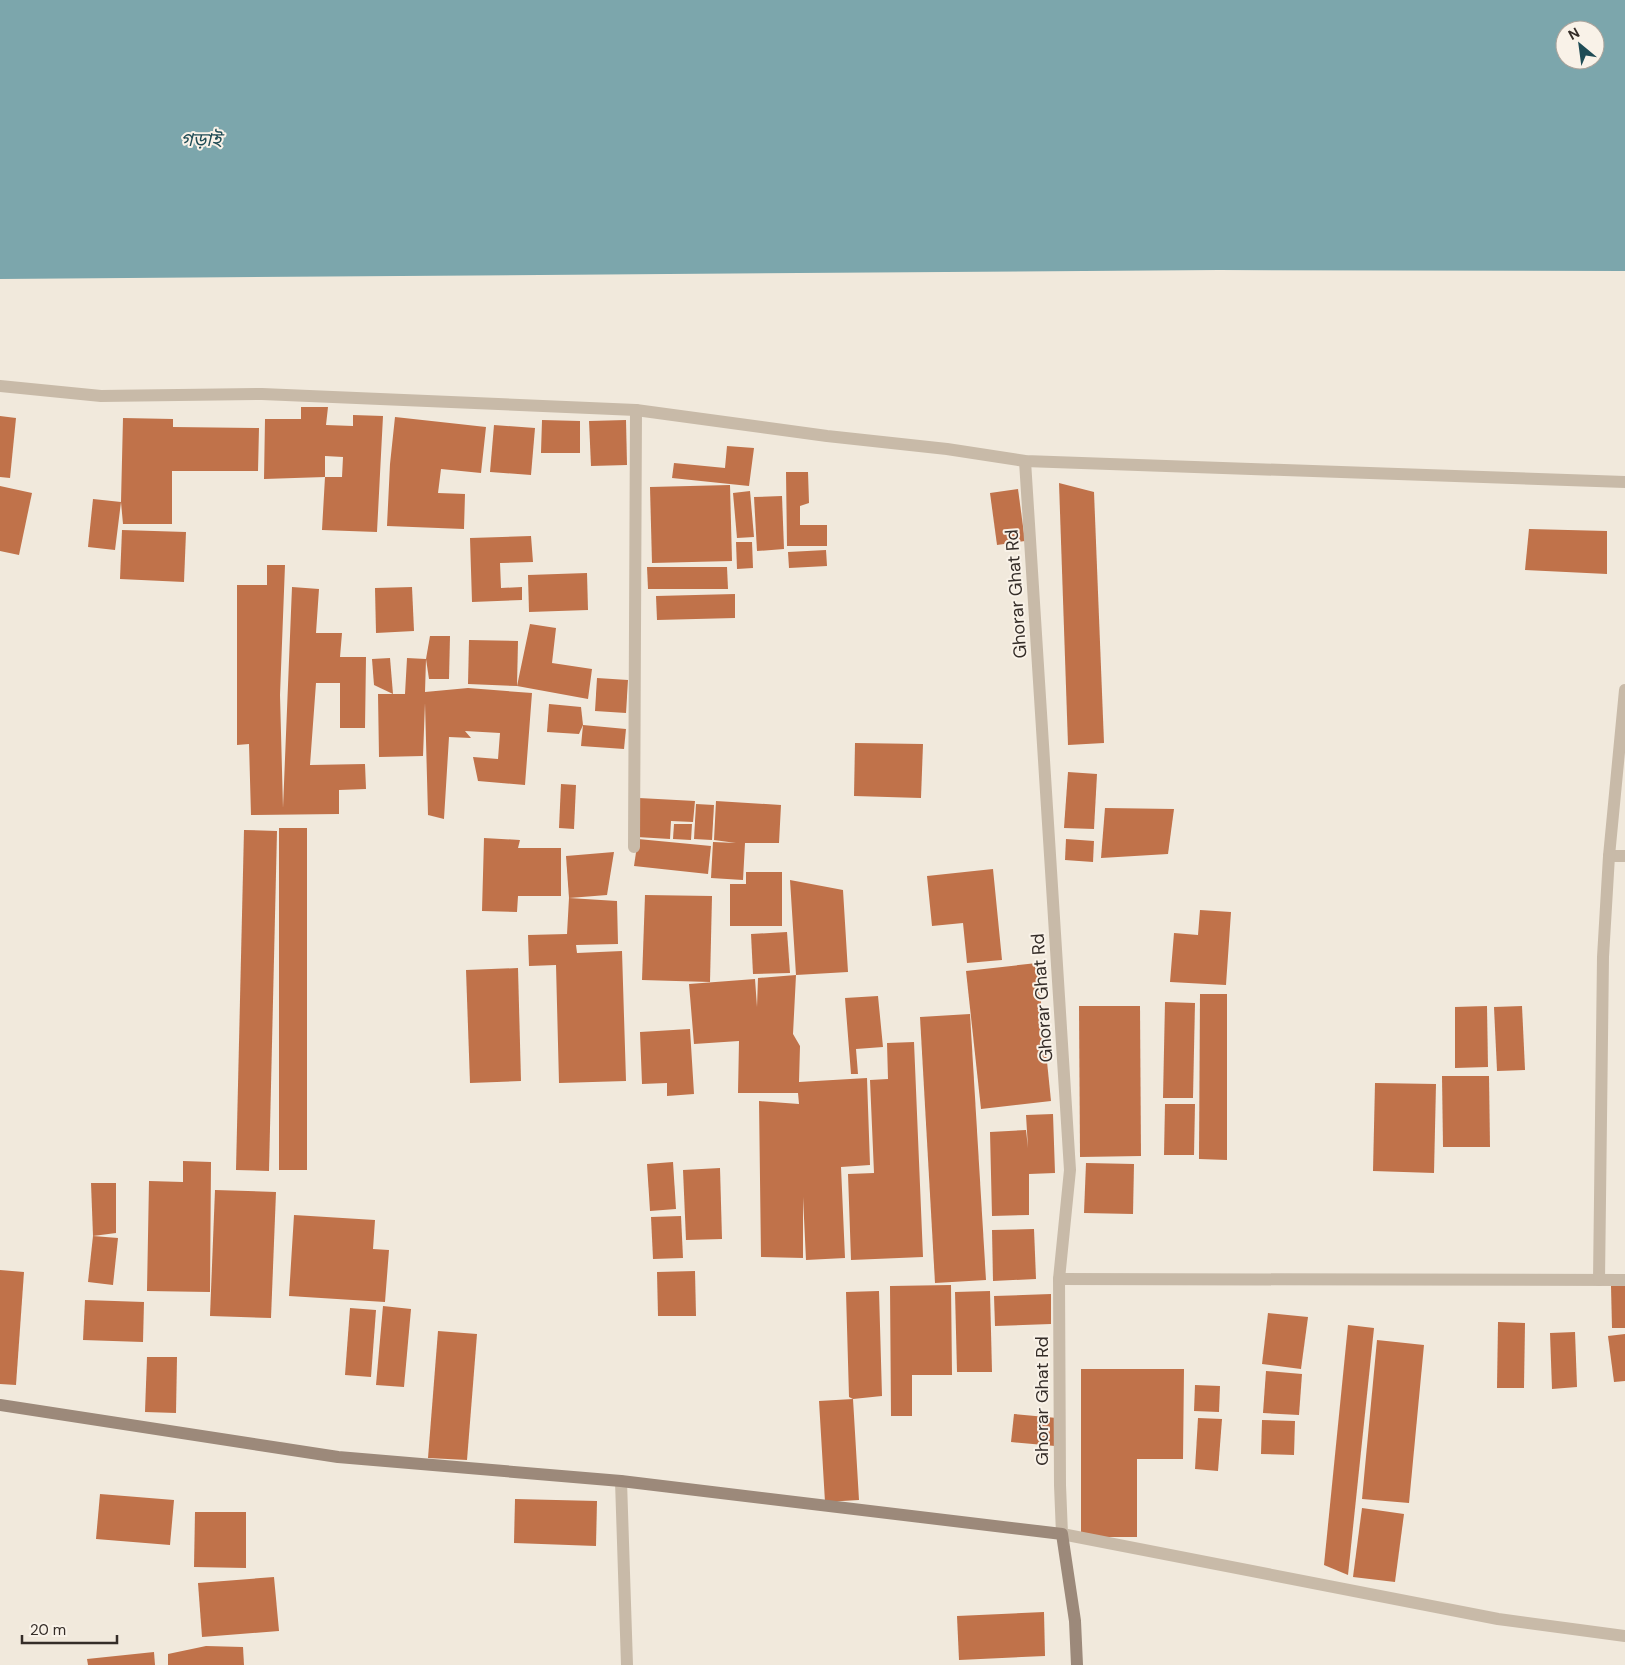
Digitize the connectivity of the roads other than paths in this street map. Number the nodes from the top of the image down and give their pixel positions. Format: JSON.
{"nodes":[{"id":1,"x":0,"y":386,"type":"edge"},
{"id":2,"x":636,"y":410,"type":"junction"},
{"id":3,"x":1025,"y":461,"type":"junction"},
{"id":4,"x":1625,"y":482,"type":"edge"},
{"id":5,"x":1625,"y":690,"type":"edge"},
{"id":6,"x":634,"y":848,"type":"dead end"},
{"id":7,"x":1609,"y":856,"type":"junction"},
{"id":8,"x":1625,"y":856,"type":"edge"},
{"id":9,"x":1059,"y":1279,"type":"junction"},
{"id":10,"x":1599,"y":1280,"type":"junction"},
{"id":11,"x":1625,"y":1280,"type":"edge"},
{"id":12,"x":0,"y":1405,"type":"edge"},
{"id":13,"x":622,"y":1481,"type":"junction"},
{"id":14,"x":1062,"y":1534,"type":"junction"},
{"id":15,"x":1625,"y":1636,"type":"edge"},
{"id":16,"x":627,"y":1665,"type":"edge"},
{"id":17,"x":1077,"y":1665,"type":"edge"}],
"edges":[{"from":1,"to":2,"type":"street"},
{"from":2,"to":3,"type":"street"},
{"from":2,"to":6,"type":"street"},
{"from":3,"to":4,"type":"street"},
{"from":3,"to":9,"type":"street","name":"Ghorar Ghat Rd"},
{"from":5,"to":7,"type":"street"},
{"from":7,"to":8,"type":"street"},
{"from":7,"to":10,"type":"street"},
{"from":9,"to":10,"type":"street"},
{"from":9,"to":14,"type":"street","name":"Ghorar Ghat Rd"},
{"from":10,"to":11,"type":"street"},
{"from":12,"to":13,"type":"street"},
{"from":13,"to":14,"type":"street"},
{"from":13,"to":16,"type":"street"},
{"from":14,"to":15,"type":"street"},
{"from":14,"to":17,"type":"street"}]}
